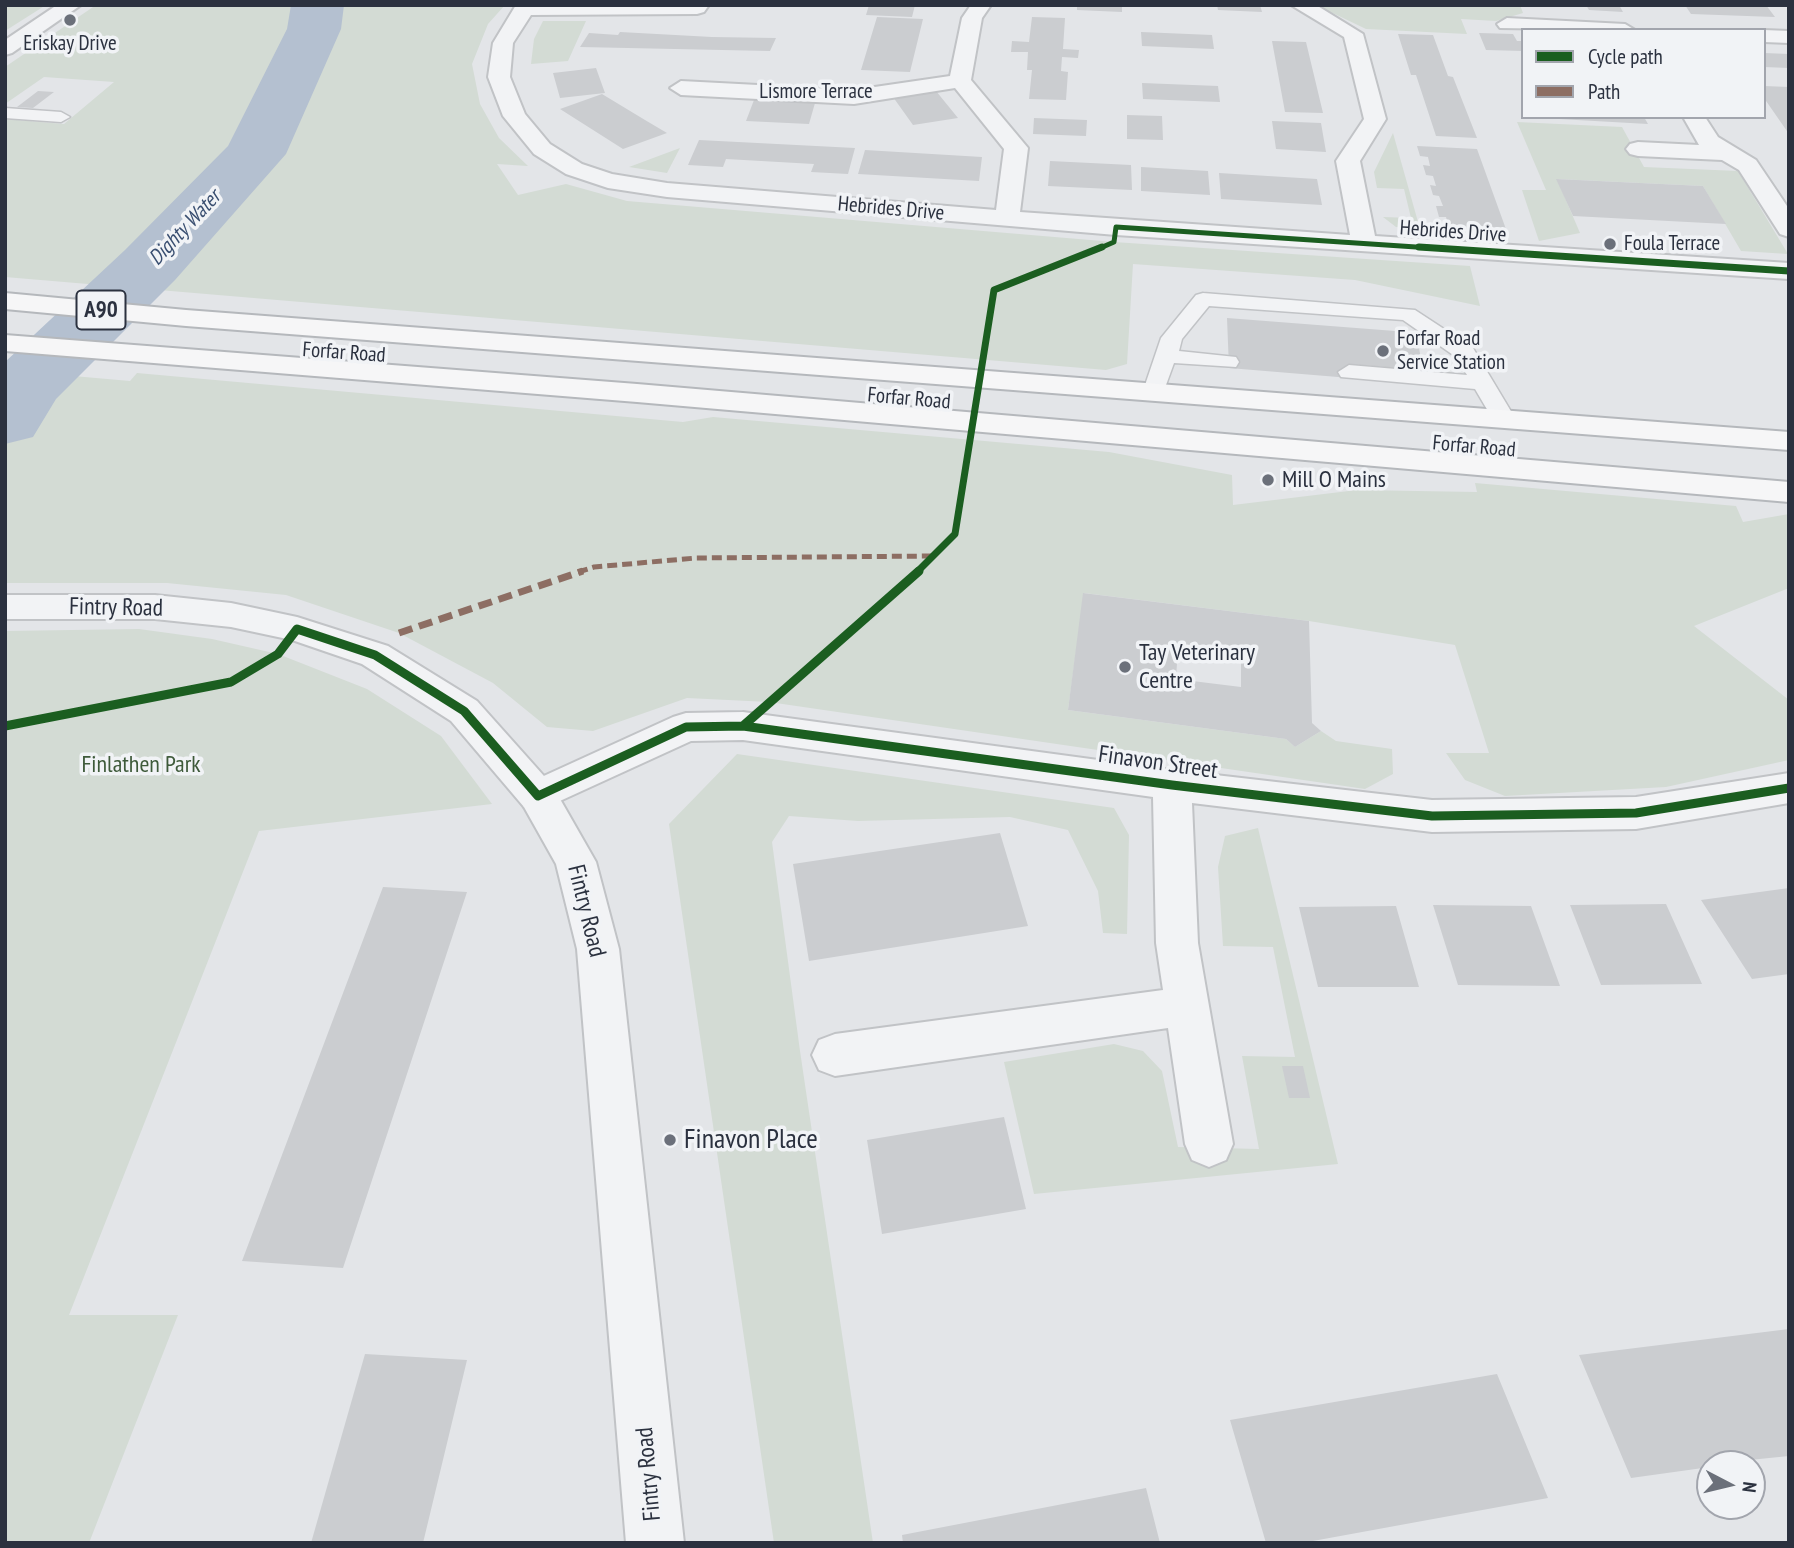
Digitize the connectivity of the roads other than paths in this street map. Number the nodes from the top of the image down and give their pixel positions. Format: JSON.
{"nodes":[{"id":1,"x":71,"y":5,"type":"edge"},
{"id":2,"x":699,"y":5,"type":"edge"},
{"id":3,"x":981,"y":5,"type":"edge"},
{"id":4,"x":1301,"y":5,"type":"edge"},
{"id":5,"x":1540,"y":5,"type":"edge"},
{"id":6,"x":525,"y":7,"type":"edge"},
{"id":7,"x":1507,"y":24,"type":"dead end"},
{"id":8,"x":1549,"y":26,"type":"junction"},
{"id":9,"x":1587,"y":28,"type":"edge"},
{"id":10,"x":1766,"y":36,"type":"edge"},
{"id":11,"x":1789,"y":37,"type":"edge"},
{"id":12,"x":5,"y":49,"type":"edge"},
{"id":13,"x":960,"y":81,"type":"junction"},
{"id":14,"x":681,"y":88,"type":"dead end"},
{"id":15,"x":5,"y":113,"type":"edge"},
{"id":16,"x":61,"y":117,"type":"dead end"},
{"id":17,"x":1695,"y":119,"type":"edge"},
{"id":18,"x":1639,"y":149,"type":"dead end"},
{"id":19,"x":1729,"y":153,"type":"junction"},
{"id":20,"x":1007,"y":218,"type":"junction"},
{"id":21,"x":1789,"y":229,"type":"edge"},
{"id":22,"x":1364,"y":243,"type":"junction"},
{"id":23,"x":1789,"y":271,"type":"edge"},
{"id":24,"x":11,"y":301,"type":"edge"},
{"id":25,"x":5,"y":343,"type":"edge"},
{"id":26,"x":1169,"y":347,"type":"junction"},
{"id":27,"x":1228,"y":352,"type":"dead end"},
{"id":28,"x":1349,"y":372,"type":"dead end"},
{"id":29,"x":1482,"y":383,"type":"junction"},
{"id":30,"x":1154,"y":391,"type":"junction"},
{"id":31,"x":1503,"y":418,"type":"junction"},
{"id":32,"x":1789,"y":441,"type":"edge"},
{"id":33,"x":1789,"y":492,"type":"edge"},
{"id":34,"x":15,"y":607,"type":"edge"},
{"id":35,"x":1172,"y":785,"type":"junction"},
{"id":36,"x":1789,"y":788,"type":"edge"},
{"id":37,"x":538,"y":796,"type":"junction"},
{"id":38,"x":1187,"y":1006,"type":"junction"},
{"id":39,"x":835,"y":1055,"type":"dead end"},
{"id":40,"x":1209,"y":1144,"type":"dead end"},
{"id":41,"x":655,"y":1543,"type":"edge"}],
"edges":[{"from":1,"to":12,"type":"street"},
{"from":2,"to":6,"type":"street"},
{"from":3,"to":13,"type":"street"},
{"from":4,"to":22,"type":"street"},
{"from":5,"to":8,"type":"street"},
{"from":6,"to":20,"type":"street","name":"Hebrides Drive"},
{"from":7,"to":8,"type":"street"},
{"from":8,"to":9,"type":"street"},
{"from":10,"to":11,"type":"street"},
{"from":13,"to":14,"type":"street","name":"Lismore Terrace"},
{"from":13,"to":20,"type":"street"},
{"from":15,"to":16,"type":"lane"},
{"from":17,"to":19,"type":"street"},
{"from":18,"to":19,"type":"street"},
{"from":19,"to":21,"type":"street"},
{"from":20,"to":22,"type":"street","name":"Hebrides Drive"},
{"from":22,"to":23,"type":"street","name":"Hebrides Drive"},
{"from":24,"to":30,"type":"highway","name":"Forfar Road","number":"A90"},
{"from":25,"to":33,"type":"highway","name":"Forfar Road","number":"A90"},
{"from":26,"to":27,"type":"lane"},
{"from":26,"to":29,"type":"lane"},
{"from":26,"to":30,"type":"lane"},
{"from":28,"to":29,"type":"lane"},
{"from":29,"to":31,"type":"lane"},
{"from":30,"to":31,"type":"highway","name":"Forfar Road","number":"A90"},
{"from":31,"to":32,"type":"highway","name":"Forfar Road","number":"A90"},
{"from":34,"to":37,"type":"street","name":"Fintry Road"},
{"from":35,"to":36,"type":"street","name":"Finavon Street"},
{"from":35,"to":37,"type":"street","name":"Finavon Street"},
{"from":35,"to":38,"type":"street","name":"Finavon Street"},
{"from":37,"to":41,"type":"street","name":"Fintry Road"},
{"from":38,"to":39,"type":"street"},
{"from":38,"to":40,"type":"street","name":"Finavon Street"}]}
